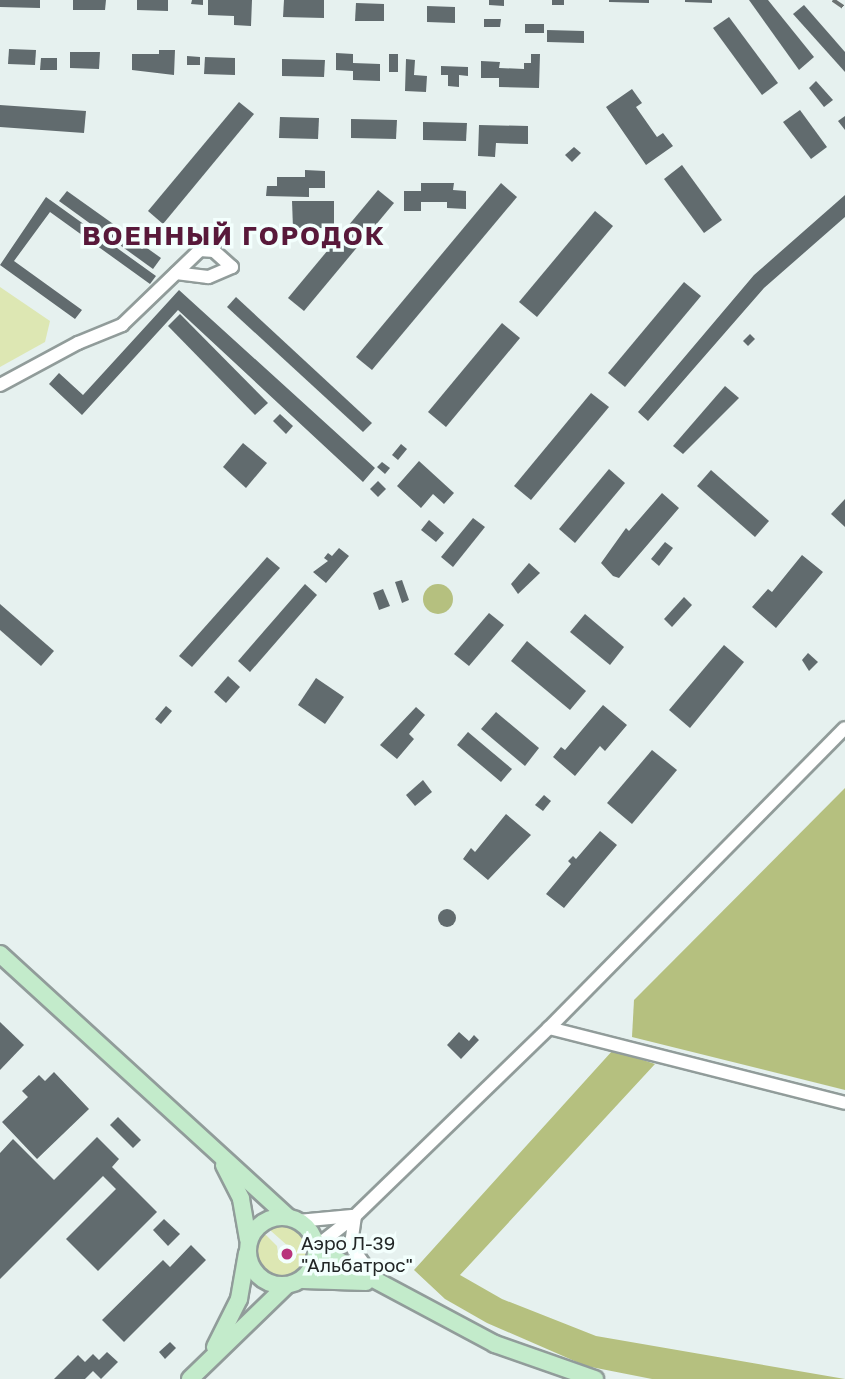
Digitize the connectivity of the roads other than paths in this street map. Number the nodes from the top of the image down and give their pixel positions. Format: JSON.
{"nodes":[{"id":1,"x":176,"y":273,"type":"dead end"},
{"id":2,"x":0,"y":385,"type":"edge"},
{"id":3,"x":845,"y":728,"type":"edge"},
{"id":4,"x":0,"y":954,"type":"edge"},
{"id":5,"x":549,"y":1028,"type":"junction"},
{"id":6,"x":845,"y":1103,"type":"edge"},
{"id":7,"x":216,"y":1151,"type":"junction"},
{"id":8,"x":355,"y":1216,"type":"junction"},
{"id":9,"x":293,"y":1218,"type":"junction"},
{"id":10,"x":248,"y":1245,"type":"junction"},
{"id":11,"x":318,"y":1248,"type":"junction"},
{"id":12,"x":303,"y":1280,"type":"junction"},
{"id":13,"x":382,"y":1285,"type":"junction"},
{"id":14,"x":286,"y":1286,"type":"junction"},
{"id":15,"x":195,"y":1373,"type":"edge"},
{"id":16,"x":595,"y":1379,"type":"edge"}],
"edges":[{"from":1,"to":2,"type":"street"},
{"from":3,"to":5,"type":"street"},
{"from":4,"to":7,"type":"main road"},
{"from":5,"to":6,"type":"street"},
{"from":5,"to":8,"type":"street"},
{"from":7,"to":9,"type":"main road"},
{"from":7,"to":10,"type":"main road"},
{"from":8,"to":9,"type":"street"},
{"from":8,"to":11,"type":"street"},
{"from":8,"to":13,"type":"street"},
{"from":9,"to":10,"type":"main road"},
{"from":9,"to":11,"type":"main road"},
{"from":10,"to":14,"type":"main road"},
{"from":10,"to":15,"type":"main road"},
{"from":11,"to":12,"type":"main road"},
{"from":11,"to":13,"type":"main road"},
{"from":12,"to":13,"type":"main road"},
{"from":12,"to":14,"type":"main road"},
{"from":13,"to":16,"type":"main road"},
{"from":14,"to":15,"type":"main road"}]}
